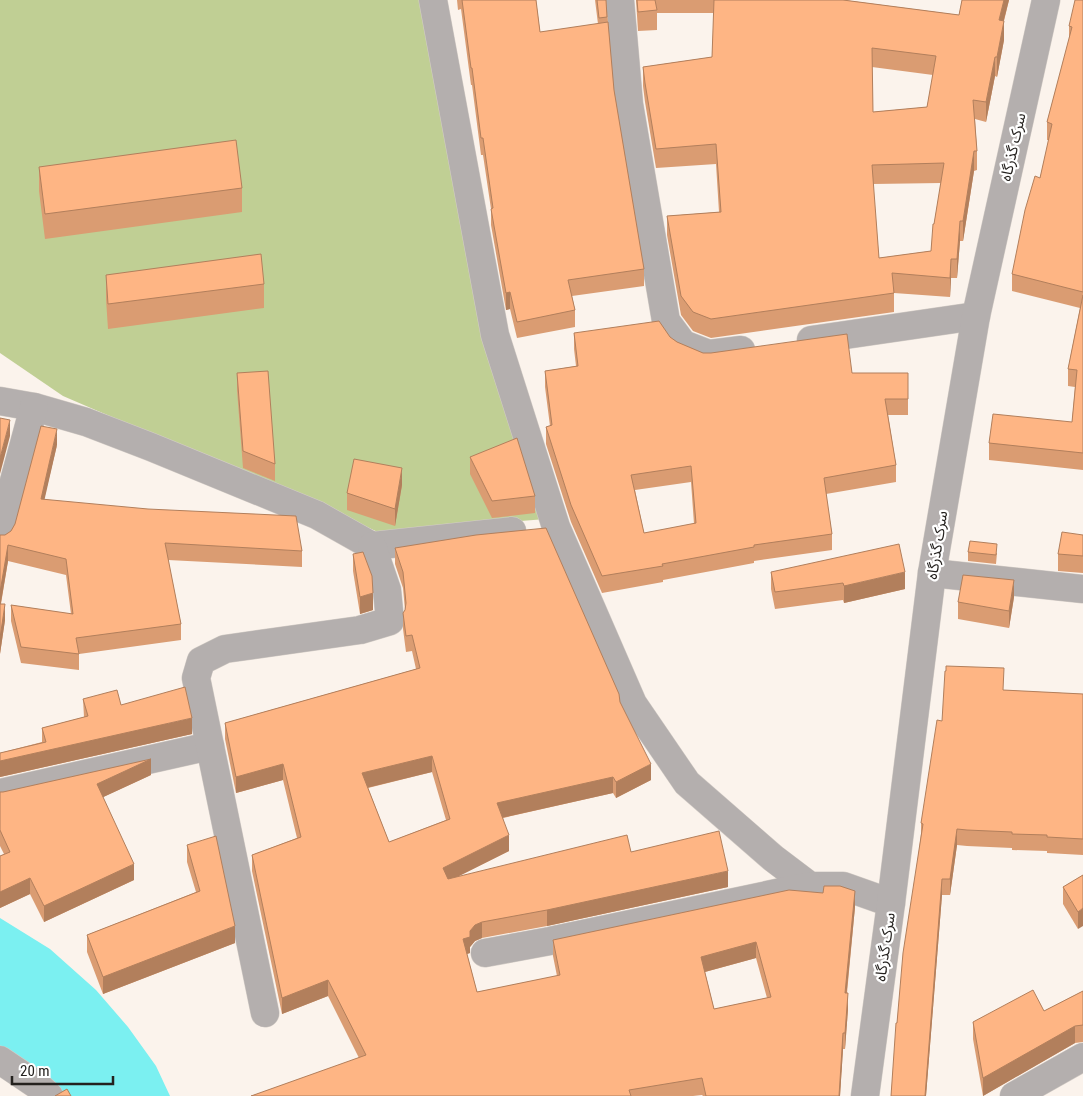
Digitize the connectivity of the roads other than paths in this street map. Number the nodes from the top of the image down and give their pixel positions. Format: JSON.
{"nodes":[{"id":1,"x":432,"y":0,"type":"edge"},
{"id":2,"x":620,"y":0,"type":"edge"},
{"id":3,"x":1046,"y":0,"type":"edge"},
{"id":4,"x":976,"y":316,"type":"junction"},
{"id":5,"x":0,"y":401,"type":"edge"},
{"id":6,"x":34,"y":407,"type":"junction"},
{"id":7,"x":556,"y":527,"type":"junction"},
{"id":8,"x":0,"y":536,"type":"edge"},
{"id":9,"x":372,"y":546,"type":"junction"},
{"id":10,"x":932,"y":573,"type":"junction"},
{"id":11,"x":1083,"y":589,"type":"edge"},
{"id":12,"x":210,"y":746,"type":"junction"},
{"id":13,"x":0,"y":793,"type":"edge"},
{"id":14,"x":810,"y":886,"type":"junction"},
{"id":15,"x":891,"y":903,"type":"junction"},
{"id":16,"x":485,"y":952,"type":"dead end"},
{"id":17,"x":265,"y":1013,"type":"dead end"},
{"id":18,"x":1083,"y":1057,"type":"edge"},
{"id":19,"x":0,"y":1060,"type":"edge"},
{"id":20,"x":49,"y":1096,"type":"edge"},
{"id":21,"x":865,"y":1096,"type":"edge"},
{"id":22,"x":1014,"y":1096,"type":"edge"}],
"edges":[{"from":1,"to":7,"type":"street"},
{"from":2,"to":4,"type":"street"},
{"from":3,"to":4,"type":"street","name":"سرک گذرگاه"},
{"from":4,"to":10,"type":"street","name":"سرک گذرگاه"},
{"from":5,"to":6,"type":"street"},
{"from":6,"to":8,"type":"street"},
{"from":6,"to":9,"type":"street"},
{"from":7,"to":9,"type":"street"},
{"from":7,"to":14,"type":"street"},
{"from":9,"to":12,"type":"street"},
{"from":10,"to":11,"type":"street"},
{"from":10,"to":15,"type":"street","name":"سرک گذرگاه"},
{"from":12,"to":13,"type":"street"},
{"from":12,"to":17,"type":"street"},
{"from":14,"to":15,"type":"street"},
{"from":14,"to":16,"type":"street"},
{"from":15,"to":21,"type":"street","name":"سرک گذرگاه"},
{"from":18,"to":22,"type":"street"},
{"from":19,"to":20,"type":"street"}]}
